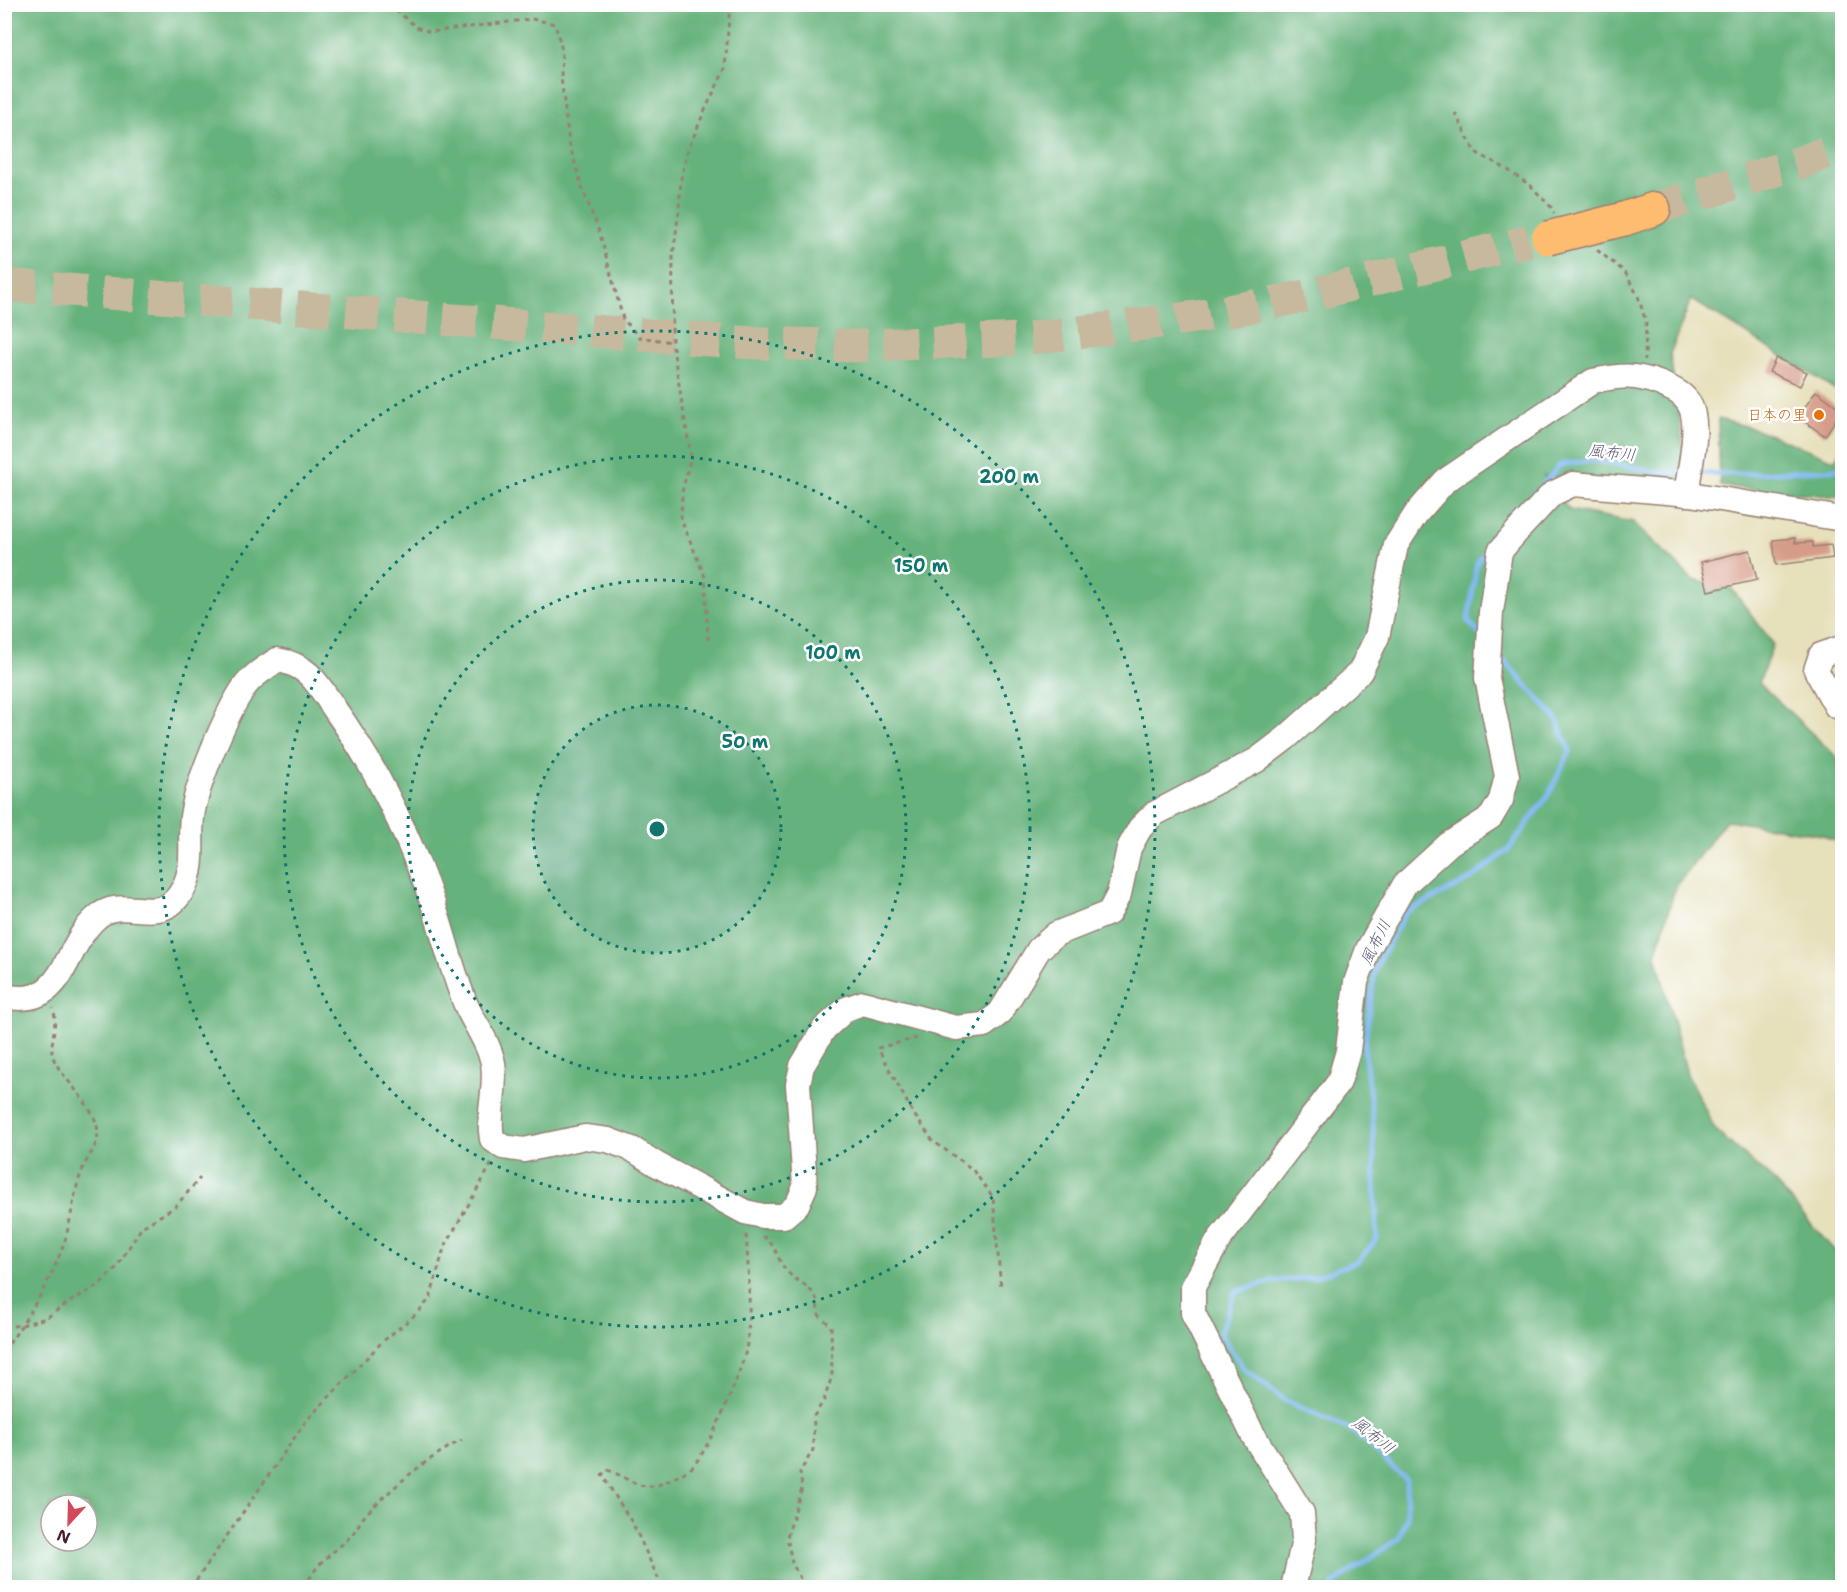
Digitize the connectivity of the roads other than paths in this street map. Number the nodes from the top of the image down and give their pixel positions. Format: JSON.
{"nodes":[{"id":1,"x":1639,"y":214,"type":"tunnel mouth"},
{"id":2,"x":1538,"y":239,"type":"tunnel mouth"},
{"id":3,"x":1686,"y":494,"type":"junction"},
{"id":4,"x":1842,"y":519,"type":"edge"},
{"id":5,"x":1842,"y":650,"type":"edge"},
{"id":6,"x":1836,"y":705,"type":"dead end"},
{"id":7,"x":4,"y":996,"type":"edge"},
{"id":8,"x":1293,"y":1587,"type":"edge"}],
"edges":[{"from":1,"to":2,"type":"highway","bridge":true},
{"from":3,"to":4,"type":"street"},
{"from":3,"to":7,"type":"street"},
{"from":3,"to":8,"type":"street"},
{"from":5,"to":6,"type":"street"}]}
